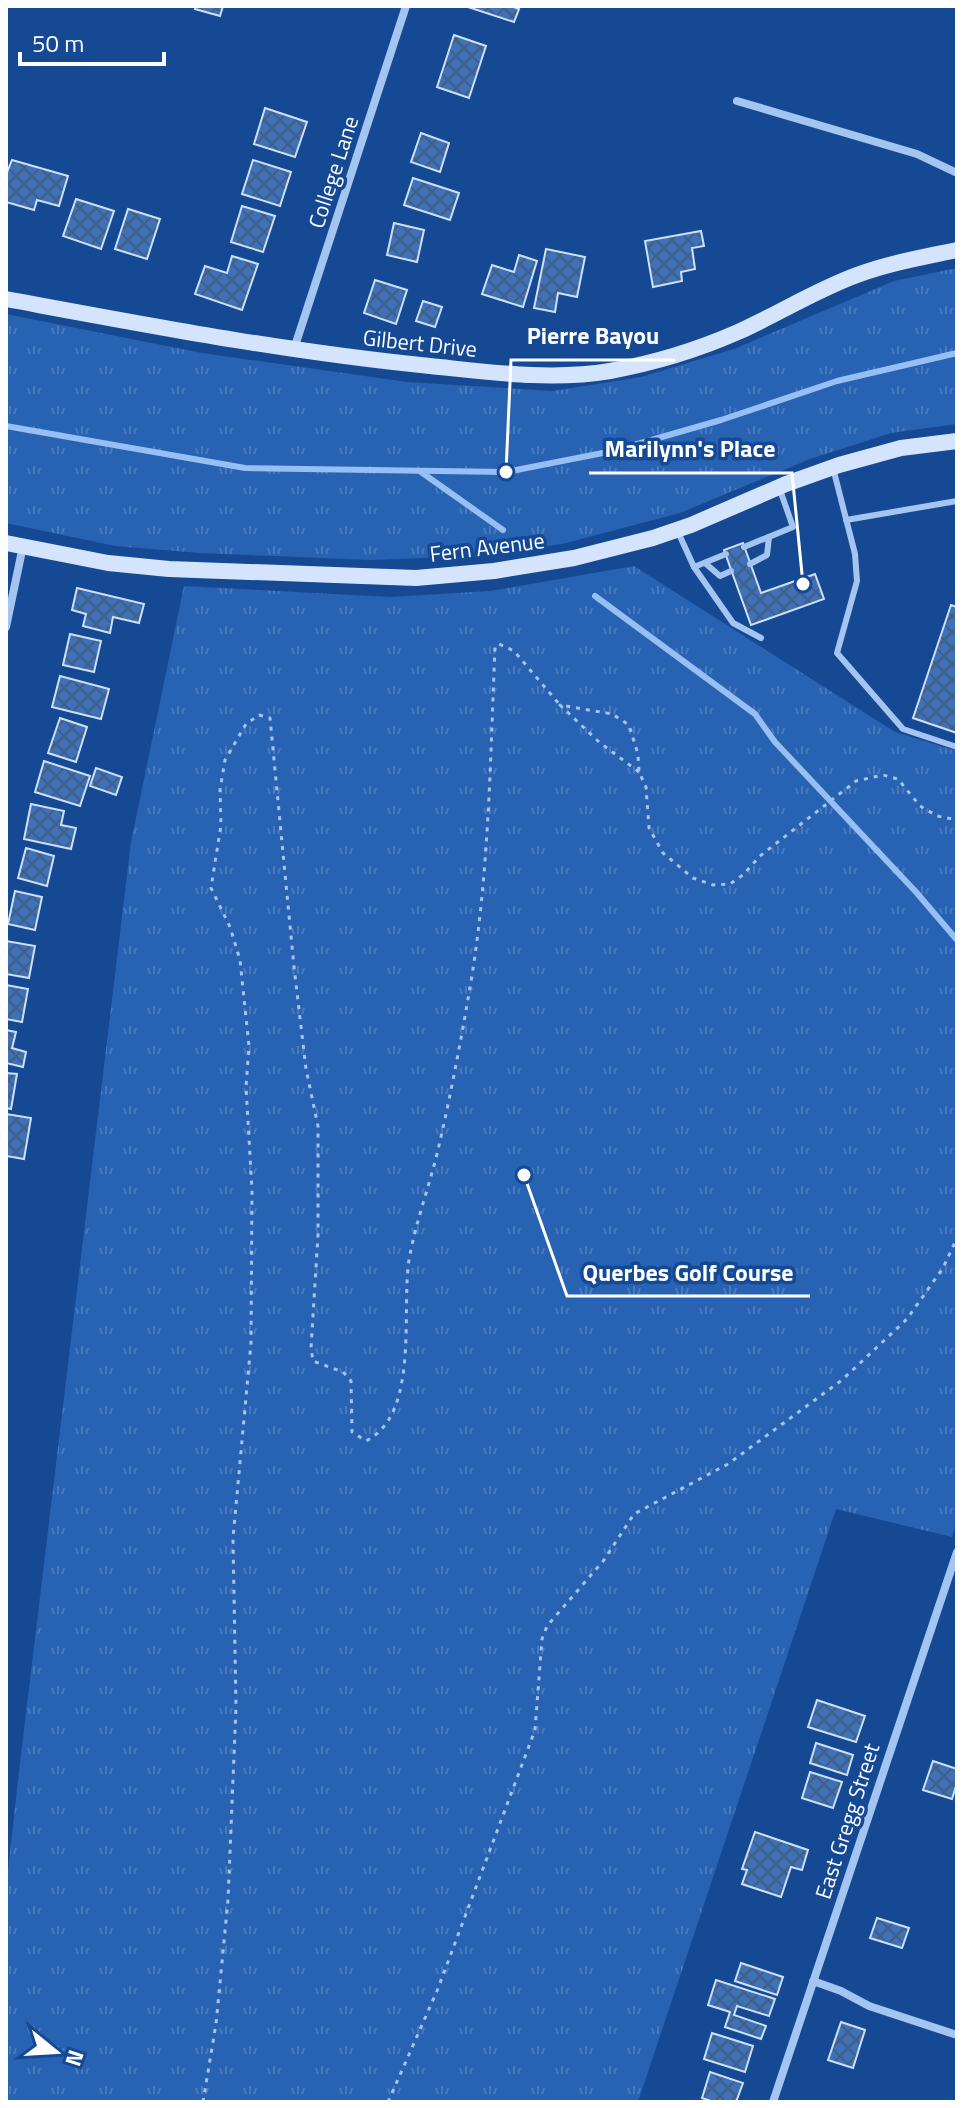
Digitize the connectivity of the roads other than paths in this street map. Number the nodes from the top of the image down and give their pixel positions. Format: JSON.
{"nodes":[{"id":1,"x":406,"y":6,"type":"edge"},
{"id":2,"x":737,"y":101,"type":"dead end"},
{"id":3,"x":957,"y":173,"type":"edge"},
{"id":4,"x":957,"y":250,"type":"edge"},
{"id":5,"x":6,"y":299,"type":"edge"},
{"id":6,"x":293,"y":350,"type":"junction"},
{"id":7,"x":957,"y":441,"type":"edge"},
{"id":8,"x":833,"y":467,"type":"junction"},
{"id":9,"x":779,"y":487,"type":"junction"},
{"id":10,"x":957,"y":501,"type":"edge"},
{"id":11,"x":846,"y":520,"type":"junction"},
{"id":12,"x":677,"y":530,"type":"junction"},
{"id":13,"x":769,"y":537,"type":"junction"},
{"id":14,"x":14,"y":544,"type":"edge"},
{"id":15,"x":744,"y":547,"type":"dead end"},
{"id":16,"x":726,"y":554,"type":"dead end"},
{"id":17,"x":704,"y":563,"type":"junction"},
{"id":18,"x":750,"y":564,"type":"dead end"},
{"id":19,"x":694,"y":567,"type":"junction"},
{"id":20,"x":731,"y":571,"type":"dead end"},
{"id":21,"x":6,"y":627,"type":"edge"},
{"id":22,"x":761,"y":638,"type":"dead end"},
{"id":23,"x":957,"y":747,"type":"edge"},
{"id":24,"x":957,"y":1552,"type":"edge"},
{"id":25,"x":813,"y":1981,"type":"junction"},
{"id":26,"x":957,"y":2035,"type":"edge"},
{"id":27,"x":773,"y":2102,"type":"edge"}],
"edges":[{"from":1,"to":6,"type":"street","name":"College Lane"},
{"from":2,"to":3,"type":"street"},
{"from":4,"to":6,"type":"street","name":"Gilbert Drive"},
{"from":5,"to":6,"type":"street","name":"Gilbert Drive"},
{"from":7,"to":8,"type":"street","name":"Fern Avenue"},
{"from":8,"to":9,"type":"street","name":"Fern Avenue"},
{"from":8,"to":11,"type":"lane"},
{"from":9,"to":12,"type":"street","name":"Fern Avenue"},
{"from":9,"to":13,"type":"lane"},
{"from":10,"to":11,"type":"lane"},
{"from":11,"to":23,"type":"lane"},
{"from":12,"to":14,"type":"street","name":"Fern Avenue"},
{"from":12,"to":19,"type":"lane"},
{"from":13,"to":15,"type":"lane"},
{"from":13,"to":18,"type":"lane"},
{"from":14,"to":21,"type":"street"},
{"from":16,"to":17,"type":"lane"},
{"from":17,"to":19,"type":"lane"},
{"from":17,"to":20,"type":"lane"},
{"from":19,"to":22,"type":"lane"},
{"from":24,"to":25,"type":"street","name":"East Gregg Street"},
{"from":25,"to":26,"type":"street"},
{"from":25,"to":27,"type":"street","name":"East Gregg Street"}]}
